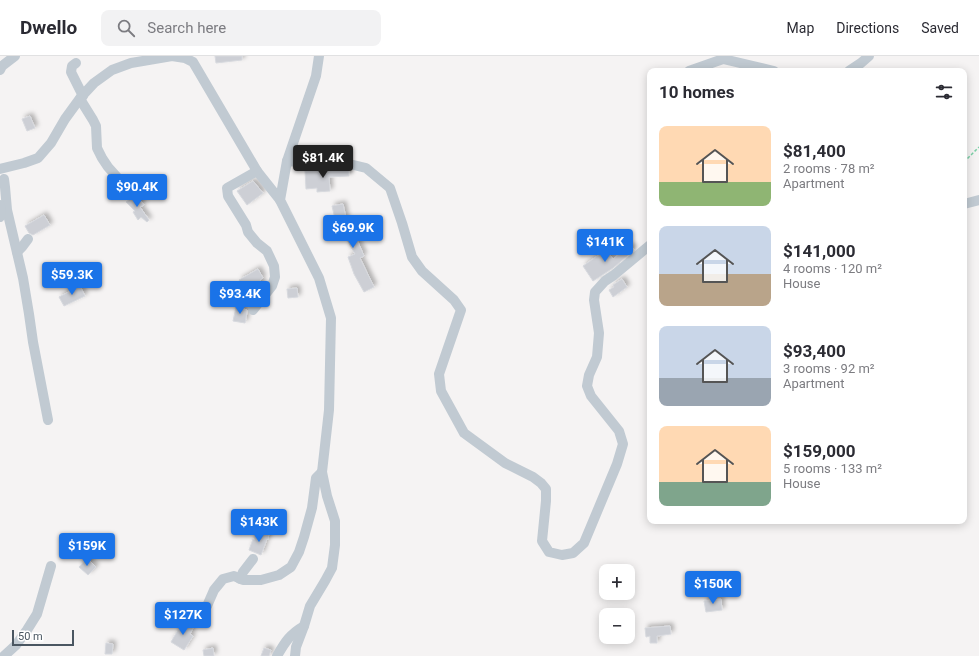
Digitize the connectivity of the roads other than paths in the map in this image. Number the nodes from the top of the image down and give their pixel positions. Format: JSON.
{"nodes":[{"id":1,"x":15,"y":56,"type":"edge"},
{"id":2,"x":319,"y":56,"type":"edge"},
{"id":3,"x":869,"y":56,"type":"edge"},
{"id":4,"x":76,"y":63,"type":"dead end"},
{"id":5,"x":698,"y":68,"type":"edge"},
{"id":6,"x":761,"y":68,"type":"edge"},
{"id":7,"x":854,"y":68,"type":"edge"},
{"id":8,"x":0,"y":70,"type":"edge"},
{"id":9,"x":81,"y":98,"type":"junction"},
{"id":10,"x":287,"y":161,"type":"junction"},
{"id":11,"x":18,"y":164,"type":"junction"},
{"id":12,"x":0,"y":169,"type":"edge"},
{"id":13,"x":257,"y":171,"type":"junction"},
{"id":14,"x":2,"y":180,"type":"edge"},
{"id":15,"x":125,"y":190,"type":"dead end"},
{"id":16,"x":280,"y":200,"type":"junction"},
{"id":17,"x":979,"y":200,"type":"edge"},
{"id":18,"x":967,"y":203,"type":"edge"},
{"id":19,"x":0,"y":205,"type":"edge"},
{"id":20,"x":0,"y":217,"type":"edge"},
{"id":21,"x":28,"y":239,"type":"dead end"},
{"id":22,"x":647,"y":248,"type":"edge"},
{"id":23,"x":17,"y":252,"type":"junction"},
{"id":24,"x":253,"y":310,"type":"dead end"},
{"id":25,"x":48,"y":420,"type":"dead end"},
{"id":26,"x":322,"y":472,"type":"junction"},
{"id":27,"x":253,"y":559,"type":"dead end"},
{"id":28,"x":51,"y":566,"type":"dead end"},
{"id":29,"x":240,"y":579,"type":"junction"},
{"id":30,"x":194,"y":622,"type":"dead end"},
{"id":31,"x":304,"y":626,"type":"junction"},
{"id":32,"x":4,"y":656,"type":"edge"},
{"id":33,"x":277,"y":656,"type":"edge"},
{"id":34,"x":295,"y":656,"type":"edge"}],
"edges":[{"from":1,"to":8,"type":"street"},
{"from":2,"to":10,"type":"street"},
{"from":3,"to":7,"type":"street"},
{"from":4,"to":9,"type":"street"},
{"from":5,"to":6,"type":"street"},
{"from":9,"to":11,"type":"street"},
{"from":9,"to":13,"type":"street"},
{"from":9,"to":15,"type":"street"},
{"from":10,"to":16,"type":"street"},
{"from":10,"to":22,"type":"street"},
{"from":11,"to":12,"type":"street"},
{"from":11,"to":14,"type":"street"},
{"from":13,"to":16,"type":"street"},
{"from":13,"to":24,"type":"street"},
{"from":14,"to":23,"type":"street"},
{"from":16,"to":26,"type":"street"},
{"from":17,"to":18,"type":"street"},
{"from":19,"to":20,"type":"street"},
{"from":21,"to":23,"type":"street"},
{"from":23,"to":25,"type":"street"},
{"from":26,"to":29,"type":"street"},
{"from":26,"to":31,"type":"street"},
{"from":27,"to":29,"type":"street"},
{"from":28,"to":32,"type":"street"},
{"from":29,"to":30,"type":"street"},
{"from":31,"to":33,"type":"street"},
{"from":31,"to":34,"type":"street"}]}
